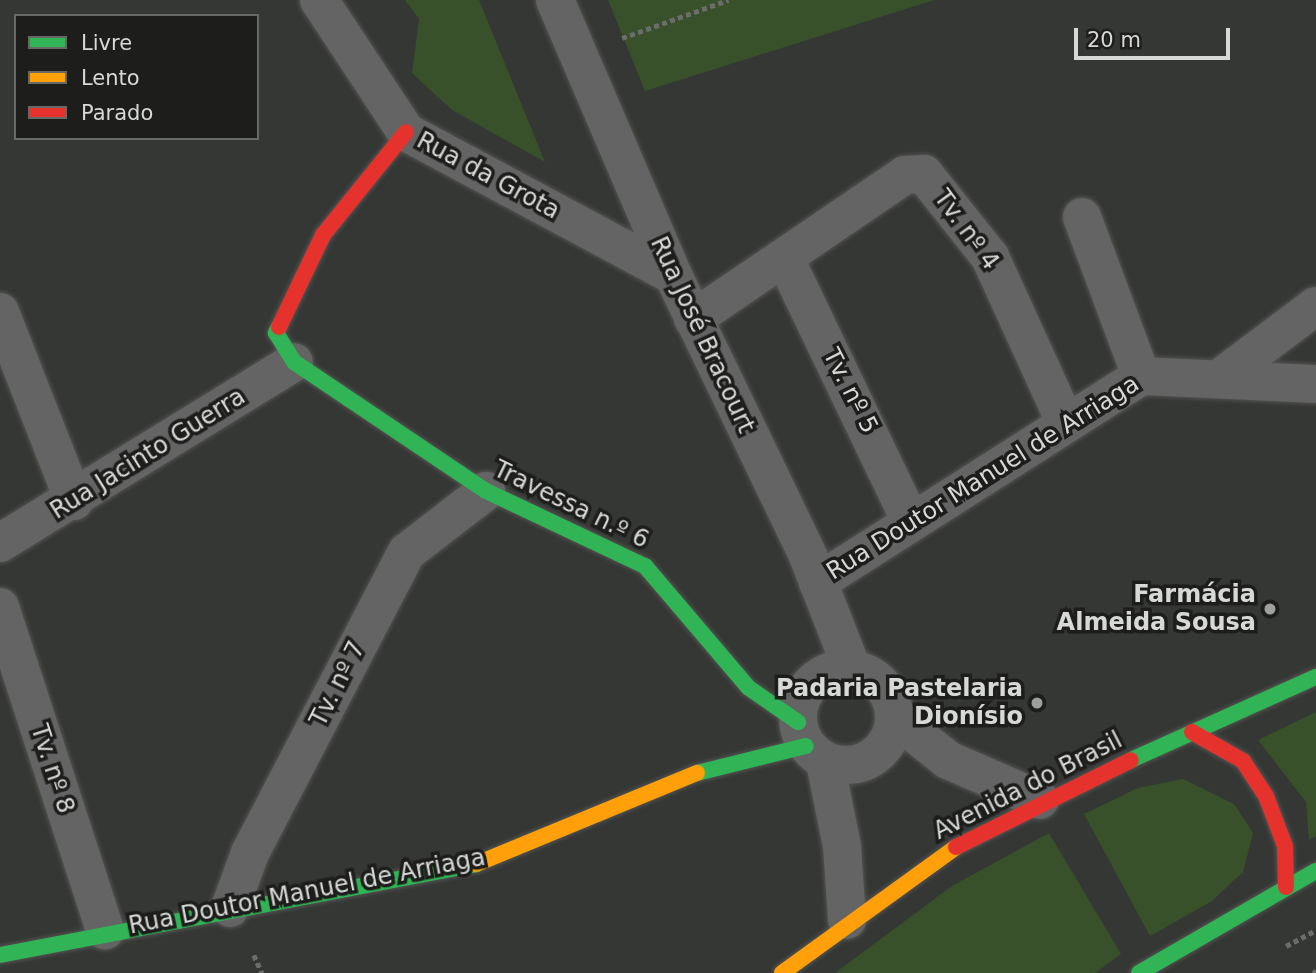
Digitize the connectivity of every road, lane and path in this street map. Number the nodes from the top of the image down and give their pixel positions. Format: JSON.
{"nodes":[{"id":1,"x":319,"y":0,"type":"edge"},
{"id":2,"x":555,"y":0,"type":"edge"},
{"id":3,"x":728,"y":0,"type":"edge"},
{"id":4,"x":575,"y":55,"type":"junction"},
{"id":5,"x":406,"y":132,"type":"junction"},
{"id":6,"x":1082,"y":217,"type":"dead end"},
{"id":7,"x":786,"y":261,"type":"junction"},
{"id":8,"x":673,"y":275,"type":"junction"},
{"id":9,"x":1316,"y":306,"type":"edge"},
{"id":10,"x":0,"y":312,"type":"edge"},
{"id":11,"x":693,"y":319,"type":"junction"},
{"id":12,"x":294,"y":362,"type":"junction"},
{"id":13,"x":1141,"y":376,"type":"junction"},
{"id":14,"x":1220,"y":378,"type":"junction"},
{"id":15,"x":1316,"y":384,"type":"edge"},
{"id":16,"x":1066,"y":424,"type":"junction"},
{"id":17,"x":486,"y":491,"type":"junction"},
{"id":18,"x":74,"y":501,"type":"junction"},
{"id":19,"x":911,"y":522,"type":"junction"},
{"id":20,"x":0,"y":543,"type":"edge"},
{"id":21,"x":818,"y":582,"type":"junction"},
{"id":22,"x":0,"y":607,"type":"edge"},
{"id":23,"x":852,"y":669,"type":"junction"},
{"id":24,"x":1316,"y":677,"type":"edge"},
{"id":25,"x":895,"y":718,"type":"junction"},
{"id":26,"x":1192,"y":732,"type":"junction"},
{"id":27,"x":810,"y":743,"type":"junction"},
{"id":28,"x":1040,"y":800,"type":"junction"},
{"id":29,"x":1316,"y":871,"type":"edge"},
{"id":30,"x":1286,"y":887,"type":"junction"},
{"id":31,"x":230,"y":908,"type":"junction"},
{"id":32,"x":847,"y":920,"type":"junction"},
{"id":33,"x":105,"y":930,"type":"junction"},
{"id":34,"x":0,"y":955,"type":"edge"},
{"id":35,"x":782,"y":973,"type":"edge"},
{"id":36,"x":1139,"y":973,"type":"edge"}],
"edges":[{"from":1,"to":5,"type":"street","name":"Rua da Grota"},
{"from":2,"to":4,"type":"street","name":"Rua José Bracourt"},
{"from":3,"to":4,"type":"path"},
{"from":4,"to":8,"type":"street","name":"Rua José Bracourt"},
{"from":5,"to":8,"type":"street","name":"Rua da Grota"},
{"from":5,"to":12,"type":"street"},
{"from":6,"to":13,"type":"street"},
{"from":7,"to":11,"type":"street","name":"Tv. nº 4"},
{"from":7,"to":16,"type":"street","name":"Tv. nº 4"},
{"from":7,"to":19,"type":"street","name":"Tv. nº 5"},
{"from":8,"to":11,"type":"street","name":"Rua José Bracourt"},
{"from":9,"to":14,"type":"street"},
{"from":10,"to":18,"type":"street"},
{"from":11,"to":21,"type":"street","name":"Rua José Bracourt"},
{"from":12,"to":17,"type":"street","name":"Travessa n.º 6"},
{"from":12,"to":18,"type":"street","name":"Rua Jacinto Guerra"},
{"from":13,"to":14,"type":"street","name":"Rua Doutor Manuel de Arriaga"},
{"from":13,"to":16,"type":"street","name":"Rua Doutor Manuel de Arriaga"},
{"from":14,"to":15,"type":"street","name":"Rua Doutor Manuel de Arriaga"},
{"from":16,"to":19,"type":"street","name":"Rua Doutor Manuel de Arriaga"},
{"from":17,"to":27,"type":"street","name":"Travessa n.º 6"},
{"from":17,"to":31,"type":"street","name":"Tv. nº 7"},
{"from":18,"to":20,"type":"street","name":"Rua Jacinto Guerra"},
{"from":19,"to":21,"type":"street","name":"Rua Doutor Manuel de Arriaga"},
{"from":21,"to":23,"type":"street","name":"Rua José Bracourt"},
{"from":22,"to":33,"type":"street","name":"Tv. nº 8"},
{"from":23,"to":25,"type":"street"},
{"from":23,"to":27,"type":"street"},
{"from":24,"to":26,"type":"street","name":"Avenida do Brasil"},
{"from":25,"to":27,"type":"street"},
{"from":25,"to":28,"type":"street"},
{"from":26,"to":28,"type":"street","name":"Avenida do Brasil"},
{"from":26,"to":30,"type":"street"},
{"from":27,"to":31,"type":"street","name":"Rua Doutor Manuel de Arriaga"},
{"from":27,"to":32,"type":"street"},
{"from":28,"to":32,"type":"street","name":"Avenida do Brasil"},
{"from":29,"to":30,"type":"street"},
{"from":30,"to":36,"type":"street"},
{"from":31,"to":33,"type":"street","name":"Rua Doutor Manuel de Arriaga"},
{"from":32,"to":35,"type":"street","name":"Avenida do Brasil"},
{"from":33,"to":34,"type":"street","name":"Rua Doutor Manuel de Arriaga"}]}
